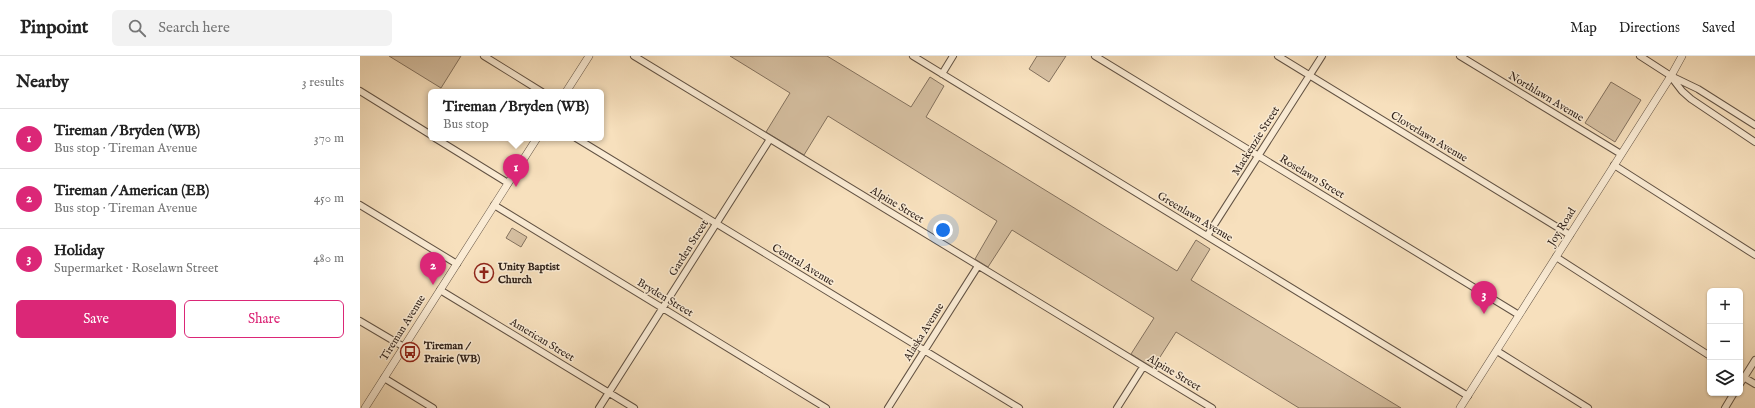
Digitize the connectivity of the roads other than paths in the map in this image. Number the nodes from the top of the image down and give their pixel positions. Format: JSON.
{"nodes":[{"id":1,"x":484,"y":56,"type":"edge"},
{"id":2,"x":589,"y":56,"type":"edge"},
{"id":3,"x":634,"y":56,"type":"edge"},
{"id":4,"x":913,"y":56,"type":"edge"},
{"id":5,"x":953,"y":56,"type":"edge"},
{"id":6,"x":1095,"y":56,"type":"edge"},
{"id":7,"x":1278,"y":56,"type":"edge"},
{"id":8,"x":1322,"y":56,"type":"edge"},
{"id":9,"x":1460,"y":56,"type":"edge"},
{"id":10,"x":1640,"y":56,"type":"edge"},
{"id":11,"x":1683,"y":57,"type":"edge"},
{"id":12,"x":942,"y":74,"type":"junction"},
{"id":13,"x":1309,"y":76,"type":"junction"},
{"id":14,"x":1671,"y":76,"type":"junction"},
{"id":15,"x":537,"y":89,"type":"edge"},
{"id":16,"x":568,"y":89,"type":"edge"},
{"id":17,"x":360,"y":91,"type":"edge"},
{"id":18,"x":1755,"y":125,"type":"edge"},
{"id":19,"x":428,"y":133,"type":"edge"},
{"id":20,"x":770,"y":139,"type":"junction"},
{"id":21,"x":440,"y":141,"type":"edge"},
{"id":22,"x":535,"y":141,"type":"edge"},
{"id":23,"x":581,"y":141,"type":"edge"},
{"id":24,"x":1755,"y":142,"type":"edge"},
{"id":25,"x":1621,"y":154,"type":"junction"},
{"id":26,"x":1259,"y":156,"type":"junction"},
{"id":27,"x":1614,"y":165,"type":"junction"},
{"id":28,"x":508,"y":183,"type":"junction"},
{"id":29,"x":360,"y":205,"type":"edge"},
{"id":30,"x":494,"y":205,"type":"junction"},
{"id":31,"x":716,"y":224,"type":"junction"},
{"id":32,"x":1570,"y":235,"type":"junction"},
{"id":33,"x":1207,"y":236,"type":"junction"},
{"id":34,"x":1755,"y":255,"type":"edge"},
{"id":35,"x":1556,"y":257,"type":"junction"},
{"id":36,"x":457,"y":264,"type":"junction"},
{"id":37,"x":978,"y":266,"type":"junction"},
{"id":38,"x":440,"y":290,"type":"junction"},
{"id":39,"x":662,"y":308,"type":"junction"},
{"id":40,"x":1519,"y":315,"type":"junction"},
{"id":41,"x":360,"y":321,"type":"edge"},
{"id":42,"x":404,"y":347,"type":"junction"},
{"id":43,"x":924,"y":350,"type":"junction"},
{"id":44,"x":1497,"y":350,"type":"junction"},
{"id":45,"x":1707,"y":354,"type":"edge"},
{"id":46,"x":1755,"y":360,"type":"edge"},
{"id":47,"x":1143,"y":367,"type":"junction"},
{"id":48,"x":1743,"y":375,"type":"edge"},
{"id":49,"x":1743,"y":377,"type":"edge"},
{"id":50,"x":384,"y":378,"type":"junction"},
{"id":51,"x":1755,"y":384,"type":"edge"},
{"id":52,"x":609,"y":393,"type":"junction"},
{"id":53,"x":1468,"y":396,"type":"junction"},
{"id":54,"x":1732,"y":396,"type":"edge"},
{"id":55,"x":365,"y":408,"type":"edge"},
{"id":56,"x":433,"y":408,"type":"edge"},
{"id":57,"x":599,"y":408,"type":"edge"},
{"id":58,"x":634,"y":408,"type":"edge"},
{"id":59,"x":826,"y":408,"type":"edge"},
{"id":60,"x":888,"y":408,"type":"edge"},
{"id":61,"x":1019,"y":408,"type":"edge"},
{"id":62,"x":1117,"y":408,"type":"edge"},
{"id":63,"x":1212,"y":408,"type":"edge"},
{"id":64,"x":1460,"y":408,"type":"edge"},
{"id":65,"x":1588,"y":408,"type":"edge"},
{"id":66,"x":1725,"y":408,"type":"edge"}],
"edges":[{"from":1,"to":15,"type":"street"},
{"from":2,"to":16,"type":"street"},
{"from":3,"to":20,"type":"street","name":"Alpine Street"},
{"from":4,"to":12,"type":"street","name":"Greenlawn Avenue"},
{"from":5,"to":12,"type":"street"},
{"from":6,"to":26,"type":"street","name":"Roselawn Street"},
{"from":7,"to":13,"type":"street","name":"Cloverlawn Avenue"},
{"from":8,"to":13,"type":"street","name":"Mackenzie Street"},
{"from":9,"to":25,"type":"street","name":"Northlawn Avenue"},
{"from":10,"to":14,"type":"street"},
{"from":11,"to":14,"type":"street","name":"Joy Road"},
{"from":12,"to":33,"type":"street","name":"Greenlawn Avenue"},
{"from":13,"to":26,"type":"street","name":"Mackenzie Street"},
{"from":13,"to":32,"type":"street","name":"Cloverlawn Avenue"},
{"from":14,"to":18,"type":"street"},
{"from":14,"to":24,"type":"street"},
{"from":14,"to":25,"type":"street","name":"Joy Road"},
{"from":17,"to":19,"type":"street"},
{"from":20,"to":31,"type":"street","name":"Garden Street"},
{"from":20,"to":37,"type":"street","name":"Alpine Street"},
{"from":21,"to":28,"type":"street"},
{"from":22,"to":28,"type":"street","name":"Tireman Avenue"},
{"from":23,"to":31,"type":"street","name":"Central Avenue"},
{"from":25,"to":27,"type":"street","name":"Joy Road"},
{"from":26,"to":33,"type":"street","name":"Mackenzie Street"},
{"from":26,"to":40,"type":"street","name":"Roselawn Street"},
{"from":27,"to":32,"type":"street","name":"Joy Road"},
{"from":27,"to":34,"type":"street"},
{"from":28,"to":30,"type":"street","name":"Tireman Avenue"},
{"from":29,"to":36,"type":"street"},
{"from":30,"to":36,"type":"street","name":"Tireman Avenue"},
{"from":30,"to":39,"type":"street","name":"Bryden Street"},
{"from":31,"to":39,"type":"street","name":"Garden Street"},
{"from":31,"to":43,"type":"street","name":"Central Avenue"},
{"from":32,"to":35,"type":"street","name":"Joy Road"},
{"from":33,"to":53,"type":"street","name":"Greenlawn Avenue"},
{"from":35,"to":40,"type":"street","name":"Joy Road"},
{"from":35,"to":45,"type":"street"},
{"from":36,"to":38,"type":"street","name":"Tireman Avenue"},
{"from":37,"to":43,"type":"street","name":"Alaska Avenue"},
{"from":37,"to":47,"type":"street","name":"Alpine Street"},
{"from":38,"to":42,"type":"street","name":"Tireman Avenue"},
{"from":38,"to":52,"type":"street","name":"American Street"},
{"from":39,"to":52,"type":"street","name":"Garden Street"},
{"from":39,"to":59,"type":"street","name":"Bryden Street"},
{"from":40,"to":44,"type":"street","name":"Joy Road"},
{"from":41,"to":42,"type":"street"},
{"from":42,"to":50,"type":"street","name":"Tireman Avenue"},
{"from":43,"to":60,"type":"street","name":"Alaska Avenue"},
{"from":43,"to":61,"type":"street","name":"Central Avenue"},
{"from":44,"to":53,"type":"street","name":"Joy Road"},
{"from":44,"to":65,"type":"street"},
{"from":46,"to":48,"type":"street"},
{"from":47,"to":62,"type":"street"},
{"from":47,"to":63,"type":"street","name":"Alpine Street"},
{"from":49,"to":51,"type":"street"},
{"from":50,"to":55,"type":"street","name":"Tireman Avenue"},
{"from":50,"to":56,"type":"street"},
{"from":52,"to":57,"type":"street","name":"Garden Street"},
{"from":52,"to":58,"type":"street","name":"American Street"},
{"from":53,"to":64,"type":"street","name":"Joy Road"},
{"from":54,"to":66,"type":"street"}]}
